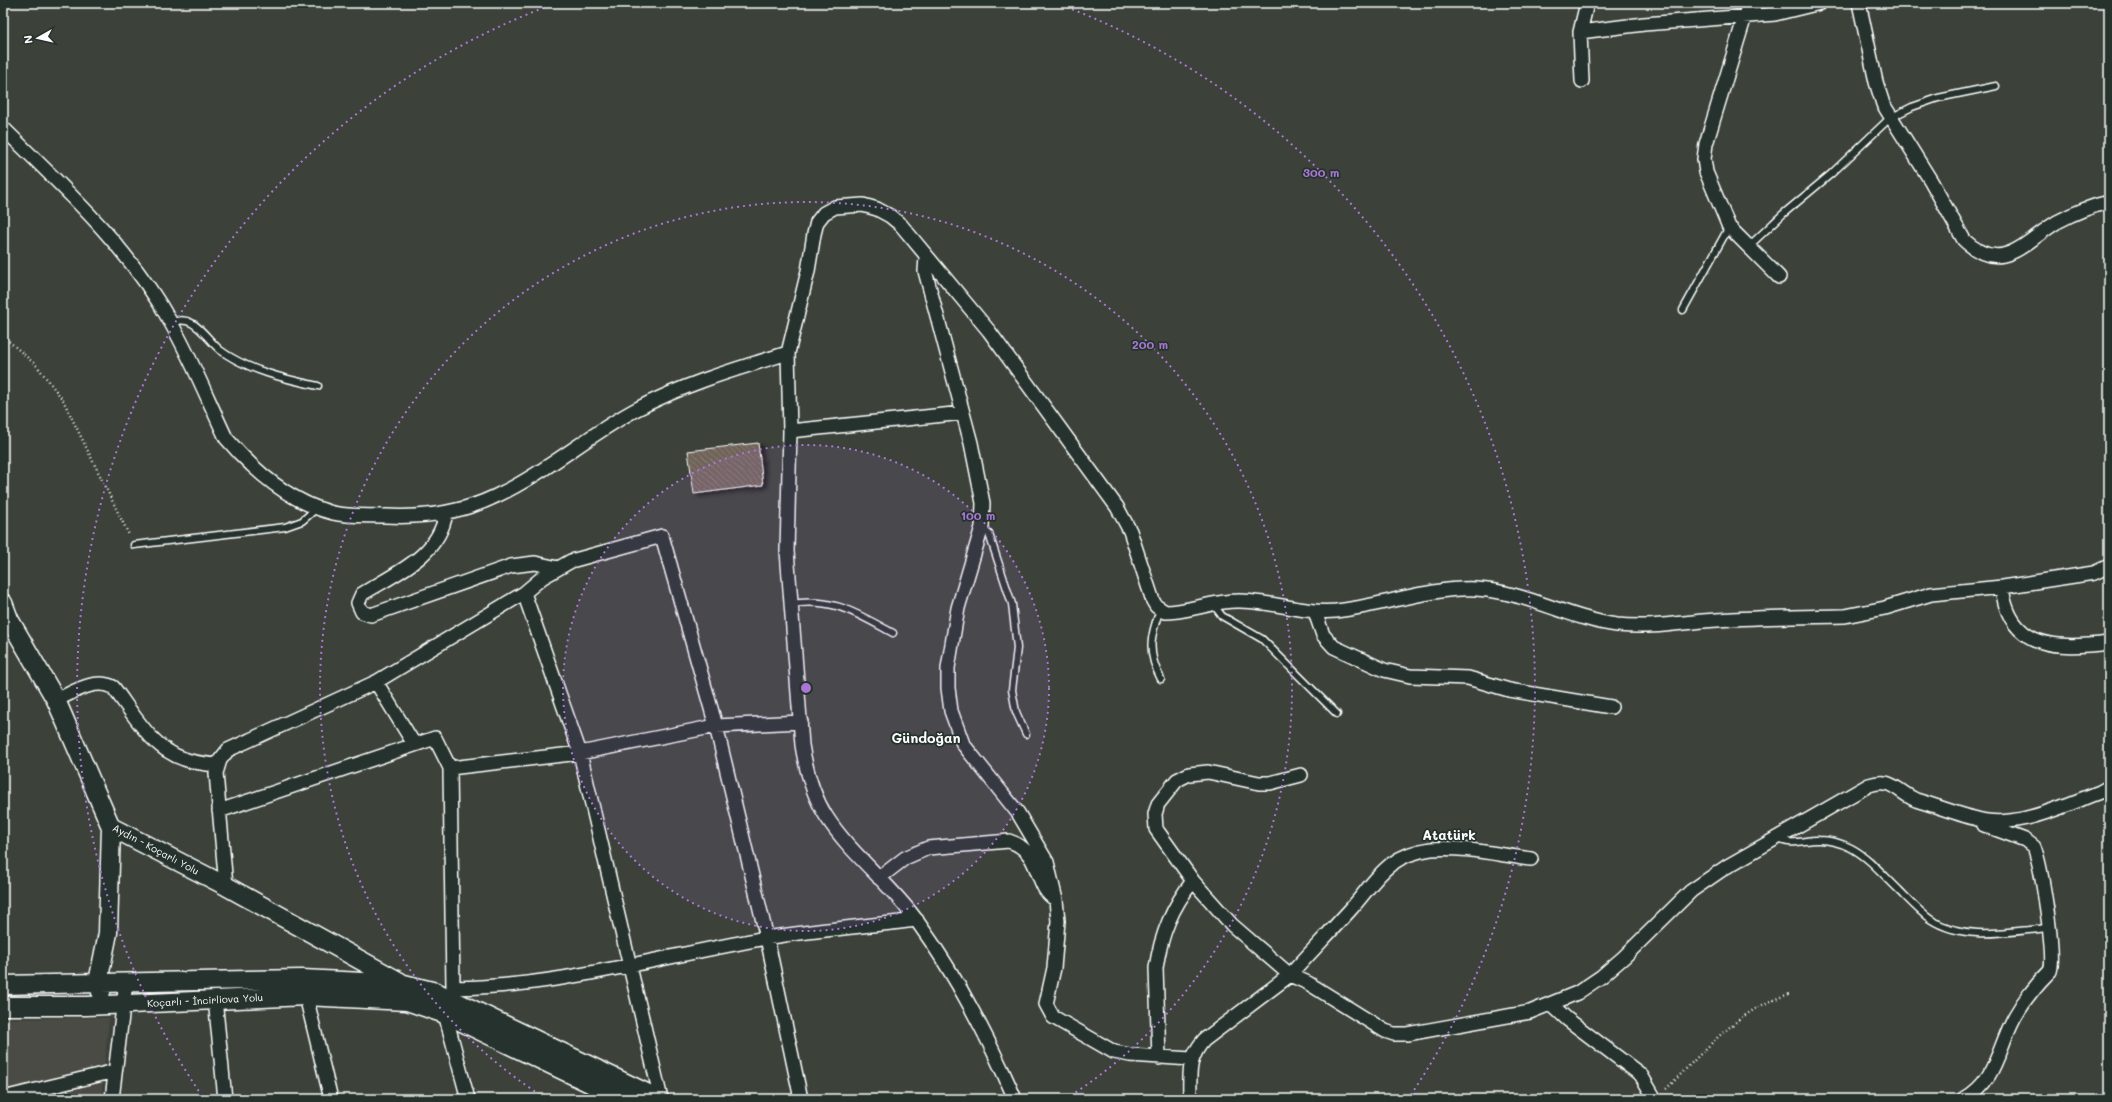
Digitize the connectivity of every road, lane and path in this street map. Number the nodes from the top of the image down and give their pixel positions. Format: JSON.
{"nodes":[{"id":1,"x":1587,"y":3,"type":"edge"},
{"id":2,"x":1749,"y":3,"type":"edge"},
{"id":3,"x":1820,"y":3,"type":"edge"},
{"id":4,"x":1859,"y":3,"type":"edge"},
{"id":5,"x":1746,"y":17,"type":"junction"},
{"id":6,"x":1580,"y":32,"type":"junction"},
{"id":7,"x":1582,"y":81,"type":"dead end"},
{"id":8,"x":1996,"y":86,"type":"dead end"},
{"id":9,"x":1890,"y":118,"type":"junction"},
{"id":10,"x":3,"y":128,"type":"edge"},
{"id":11,"x":2109,"y":202,"type":"edge"},
{"id":12,"x":1728,"y":227,"type":"junction"},
{"id":13,"x":1748,"y":247,"type":"junction"},
{"id":14,"x":926,"y":257,"type":"junction"},
{"id":15,"x":1779,"y":277,"type":"dead end"},
{"id":16,"x":1683,"y":310,"type":"dead end"},
{"id":17,"x":171,"y":322,"type":"junction"},
{"id":18,"x":3,"y":336,"type":"edge"},
{"id":19,"x":788,"y":353,"type":"junction"},
{"id":20,"x":318,"y":386,"type":"dead end"},
{"id":21,"x":963,"y":413,"type":"junction"},
{"id":22,"x":790,"y":431,"type":"junction"},
{"id":23,"x":317,"y":508,"type":"junction"},
{"id":24,"x":446,"y":513,"type":"junction"},
{"id":25,"x":982,"y":527,"type":"junction"},
{"id":26,"x":134,"y":544,"type":"joint"},
{"id":27,"x":2109,"y":566,"type":"edge"},
{"id":28,"x":558,"y":568,"type":"junction"},
{"id":29,"x":2002,"y":587,"type":"junction"},
{"id":30,"x":524,"y":594,"type":"junction"},
{"id":31,"x":3,"y":603,"type":"edge"},
{"id":32,"x":791,"y":604,"type":"junction"},
{"id":33,"x":1213,"y":604,"type":"junction"},
{"id":34,"x":1160,"y":610,"type":"junction"},
{"id":35,"x":1315,"y":612,"type":"junction"},
{"id":36,"x":893,"y":633,"type":"dead end"},
{"id":37,"x":2109,"y":643,"type":"edge"},
{"id":38,"x":1161,"y":680,"type":"dead end"},
{"id":39,"x":376,"y":682,"type":"junction"},
{"id":40,"x":56,"y":700,"type":"junction"},
{"id":41,"x":1612,"y":707,"type":"dead end"},
{"id":42,"x":1336,"y":714,"type":"dead end"},
{"id":43,"x":801,"y":722,"type":"junction"},
{"id":44,"x":716,"y":726,"type":"junction"},
{"id":45,"x":1026,"y":734,"type":"dead end"},
{"id":46,"x":414,"y":744,"type":"junction"},
{"id":47,"x":580,"y":753,"type":"junction"},
{"id":48,"x":217,"y":765,"type":"junction"},
{"id":49,"x":450,"y":768,"type":"junction"},
{"id":50,"x":1301,"y":775,"type":"dead end"},
{"id":51,"x":2109,"y":787,"type":"edge"},
{"id":52,"x":219,"y":811,"type":"junction"},
{"id":53,"x":1982,"y":820,"type":"junction"},
{"id":54,"x":111,"y":827,"type":"junction"},
{"id":55,"x":1777,"y":838,"type":"junction"},
{"id":56,"x":1531,"y":859,"type":"dead end"},
{"id":57,"x":879,"y":878,"type":"junction"},
{"id":58,"x":1193,"y":881,"type":"junction"},
{"id":59,"x":226,"y":886,"type":"junction"},
{"id":60,"x":1056,"y":900,"type":"junction"},
{"id":61,"x":917,"y":920,"type":"junction"},
{"id":62,"x":2049,"y":928,"type":"junction"},
{"id":63,"x":767,"y":938,"type":"junction"},
{"id":64,"x":631,"y":967,"type":"junction"},
{"id":65,"x":1290,"y":975,"type":"junction"},
{"id":66,"x":98,"y":982,"type":"junction"},
{"id":67,"x":126,"y":982,"type":"junction"},
{"id":68,"x":3,"y":985,"type":"edge"},
{"id":69,"x":303,"y":987,"type":"junction"},
{"id":70,"x":406,"y":993,"type":"junction"},
{"id":71,"x":1790,"y":994,"type":"dead end"},
{"id":72,"x":215,"y":1000,"type":"junction"},
{"id":73,"x":449,"y":1000,"type":"junction"},
{"id":74,"x":114,"y":1005,"type":"junction"},
{"id":75,"x":1552,"y":1005,"type":"junction"},
{"id":76,"x":3,"y":1006,"type":"edge"},
{"id":77,"x":1159,"y":1058,"type":"junction"},
{"id":78,"x":1191,"y":1059,"type":"junction"},
{"id":79,"x":115,"y":1072,"type":"junction"},
{"id":80,"x":1658,"y":1096,"type":"edge"},
{"id":81,"x":3,"y":1098,"type":"edge"},
{"id":82,"x":112,"y":1099,"type":"edge"},
{"id":83,"x":225,"y":1099,"type":"edge"},
{"id":84,"x":331,"y":1099,"type":"edge"},
{"id":85,"x":468,"y":1099,"type":"edge"},
{"id":86,"x":623,"y":1099,"type":"edge"},
{"id":87,"x":660,"y":1099,"type":"edge"},
{"id":88,"x":801,"y":1099,"type":"edge"},
{"id":89,"x":1016,"y":1099,"type":"edge"},
{"id":90,"x":1190,"y":1099,"type":"edge"},
{"id":91,"x":1964,"y":1099,"type":"edge"}],
"edges":[{"from":1,"to":6,"type":"street"},
{"from":2,"to":5,"type":"street"},
{"from":3,"to":5,"type":"street"},
{"from":4,"to":9,"type":"street"},
{"from":5,"to":6,"type":"street"},
{"from":5,"to":12,"type":"street"},
{"from":6,"to":7,"type":"street"},
{"from":8,"to":9,"type":"lane"},
{"from":9,"to":11,"type":"street"},
{"from":9,"to":13,"type":"lane"},
{"from":10,"to":17,"type":"street"},
{"from":12,"to":13,"type":"street"},
{"from":12,"to":16,"type":"lane"},
{"from":13,"to":15,"type":"street"},
{"from":14,"to":19,"type":"street"},
{"from":14,"to":21,"type":"street"},
{"from":14,"to":34,"type":"street"},
{"from":17,"to":20,"type":"lane"},
{"from":17,"to":23,"type":"street"},
{"from":18,"to":26,"type":"path"},
{"from":19,"to":22,"type":"street"},
{"from":19,"to":24,"type":"street"},
{"from":21,"to":22,"type":"street"},
{"from":21,"to":25,"type":"street"},
{"from":22,"to":32,"type":"street"},
{"from":23,"to":24,"type":"street"},
{"from":23,"to":26,"type":"lane"},
{"from":24,"to":28,"type":"street"},
{"from":25,"to":45,"type":"lane"},
{"from":25,"to":60,"type":"street"},
{"from":27,"to":29,"type":"street"},
{"from":28,"to":30,"type":"street"},
{"from":28,"to":44,"type":"street"},
{"from":29,"to":35,"type":"street"},
{"from":29,"to":37,"type":"street"},
{"from":30,"to":39,"type":"street"},
{"from":30,"to":47,"type":"street"},
{"from":31,"to":40,"type":"main road","name":"Aydın - Koçarlı Yolu"},
{"from":32,"to":36,"type":"lane"},
{"from":32,"to":43,"type":"street"},
{"from":33,"to":34,"type":"street"},
{"from":33,"to":35,"type":"street"},
{"from":33,"to":42,"type":"lane"},
{"from":34,"to":38,"type":"lane"},
{"from":35,"to":41,"type":"street"},
{"from":39,"to":46,"type":"street"},
{"from":39,"to":48,"type":"street"},
{"from":40,"to":48,"type":"street"},
{"from":40,"to":54,"type":"main road","name":"Aydın - Koçarlı Yolu"},
{"from":43,"to":44,"type":"street"},
{"from":43,"to":57,"type":"street"},
{"from":44,"to":47,"type":"street"},
{"from":44,"to":63,"type":"street"},
{"from":46,"to":49,"type":"street"},
{"from":46,"to":52,"type":"street"},
{"from":47,"to":49,"type":"street"},
{"from":47,"to":64,"type":"street"},
{"from":48,"to":52,"type":"street"},
{"from":49,"to":73,"type":"street"},
{"from":50,"to":58,"type":"street"},
{"from":51,"to":53,"type":"street"},
{"from":52,"to":59,"type":"street"},
{"from":53,"to":55,"type":"street"},
{"from":53,"to":62,"type":"street"},
{"from":54,"to":59,"type":"main road","name":"Aydın - Koçarlı Yolu"},
{"from":54,"to":66,"type":"main road"},
{"from":55,"to":62,"type":"lane"},
{"from":55,"to":75,"type":"street"},
{"from":56,"to":65,"type":"street"},
{"from":57,"to":60,"type":"street"},
{"from":57,"to":61,"type":"street"},
{"from":58,"to":65,"type":"street"},
{"from":58,"to":77,"type":"street"},
{"from":59,"to":70,"type":"main road","name":"Aydın - Koçarlı Yolu"},
{"from":60,"to":77,"type":"street"},
{"from":61,"to":63,"type":"street"},
{"from":61,"to":89,"type":"street"},
{"from":62,"to":91,"type":"street"},
{"from":63,"to":64,"type":"street"},
{"from":63,"to":88,"type":"street"},
{"from":64,"to":73,"type":"street"},
{"from":64,"to":87,"type":"street"},
{"from":65,"to":75,"type":"street"},
{"from":65,"to":78,"type":"street"},
{"from":66,"to":67,"type":"main road","name":"Koçarlı - İncirliova Yolu"},
{"from":66,"to":68,"type":"main road","name":"Koçarlı - İncirliova Yolu"},
{"from":66,"to":74,"type":"main road"},
{"from":67,"to":69,"type":"main road","name":"Koçarlı - İncirliova Yolu"},
{"from":67,"to":74,"type":"street"},
{"from":69,"to":70,"type":"main road","name":"Koçarlı - İncirliova Yolu"},
{"from":69,"to":72,"type":"main road","name":"Koçarlı - İncirliova Yolu"},
{"from":69,"to":84,"type":"street"},
{"from":70,"to":73,"type":"main road"},
{"from":71,"to":80,"type":"path"},
{"from":72,"to":74,"type":"main road","name":"Koçarlı - İncirliova Yolu"},
{"from":72,"to":83,"type":"street"},
{"from":73,"to":85,"type":"street"},
{"from":73,"to":86,"type":"main road"},
{"from":73,"to":87,"type":"main road"},
{"from":74,"to":76,"type":"main road","name":"Koçarlı - İncirliova Yolu"},
{"from":74,"to":79,"type":"street"},
{"from":75,"to":80,"type":"street"},
{"from":77,"to":78,"type":"street"},
{"from":78,"to":90,"type":"street"},
{"from":79,"to":81,"type":"street"},
{"from":79,"to":82,"type":"street"}]}
